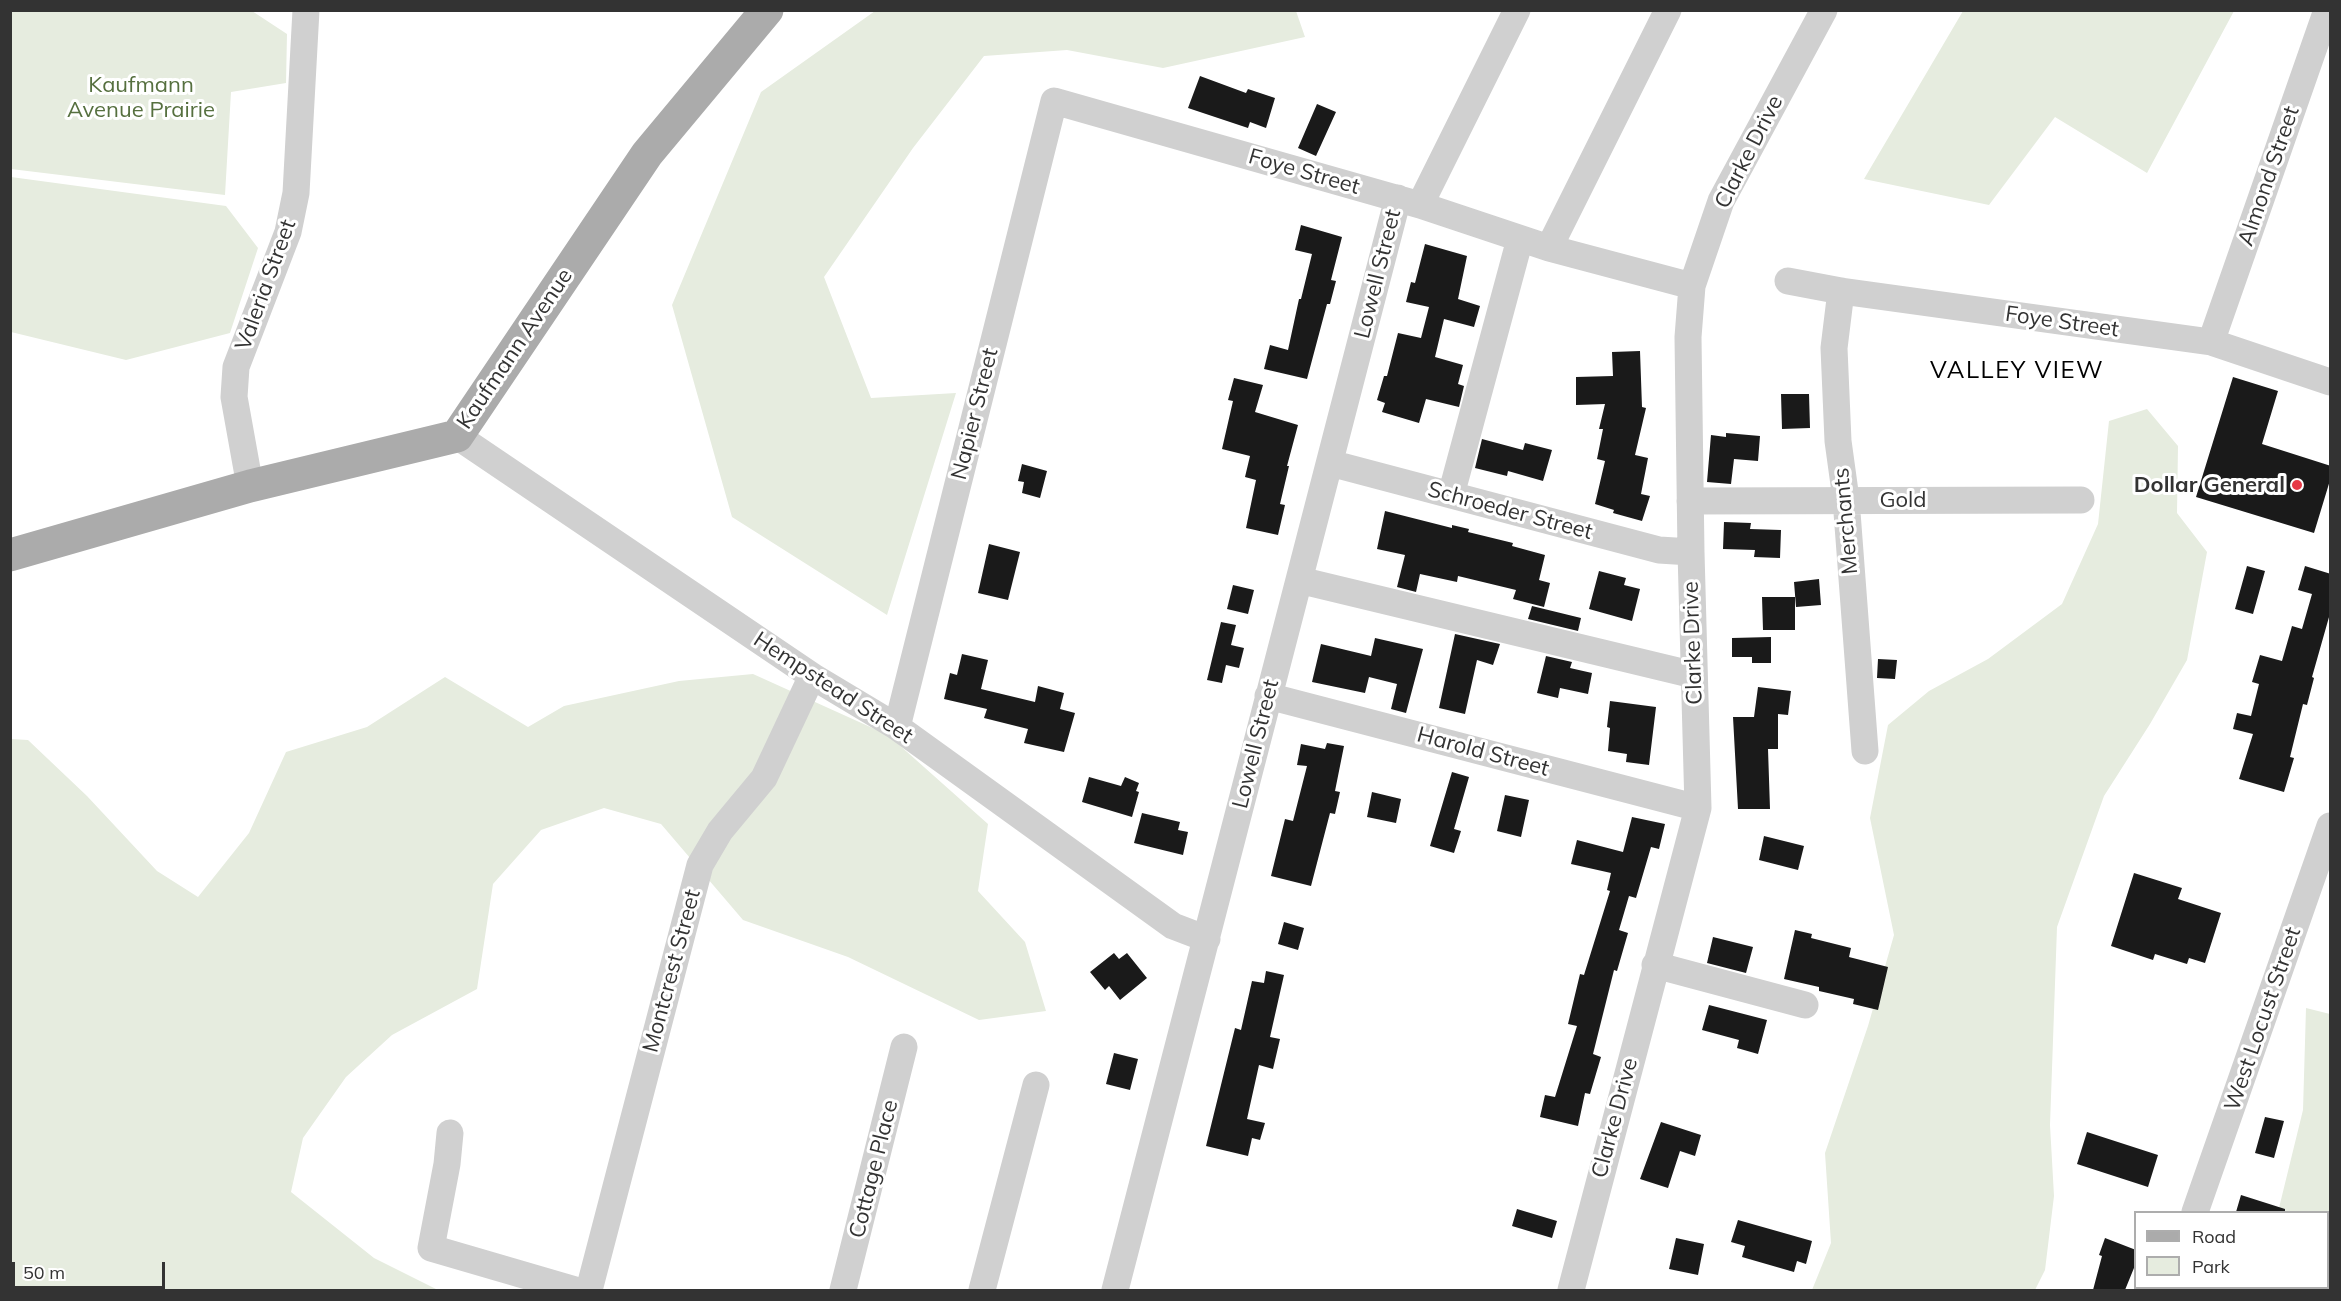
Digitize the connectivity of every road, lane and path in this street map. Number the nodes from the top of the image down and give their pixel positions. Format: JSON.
{"nodes":[{"id":1,"x":306,"y":10,"type":"edge"},
{"id":2,"x":767,"y":10,"type":"edge"},
{"id":3,"x":1516,"y":10,"type":"edge"},
{"id":4,"x":1668,"y":10,"type":"edge"},
{"id":5,"x":1824,"y":10,"type":"edge"},
{"id":6,"x":2327,"y":10,"type":"edge"},
{"id":7,"x":1054,"y":101,"type":"joint"},
{"id":8,"x":1409,"y":202,"type":"junction"},
{"id":9,"x":1520,"y":239,"type":"junction"},
{"id":10,"x":1549,"y":249,"type":"junction"},
{"id":11,"x":1788,"y":281,"type":"dead end"},
{"id":12,"x":1692,"y":286,"type":"junction"},
{"id":13,"x":1841,"y":291,"type":"junction"},
{"id":14,"x":2211,"y":342,"type":"junction"},
{"id":15,"x":2331,"y":382,"type":"edge"},
{"id":16,"x":457,"y":436,"type":"junction"},
{"id":17,"x":1330,"y":463,"type":"junction"},
{"id":18,"x":250,"y":486,"type":"junction"},
{"id":19,"x":1451,"y":495,"type":"junction"},
{"id":20,"x":1846,"y":500,"type":"junction"},
{"id":21,"x":2081,"y":500,"type":"dead end"},
{"id":22,"x":1690,"y":501,"type":"junction"},
{"id":23,"x":1691,"y":552,"type":"junction"},
{"id":24,"x":10,"y":555,"type":"edge"},
{"id":25,"x":1299,"y":580,"type":"junction"},
{"id":26,"x":1694,"y":675,"type":"junction"},
{"id":27,"x":812,"y":676,"type":"junction"},
{"id":28,"x":1268,"y":696,"type":"junction"},
{"id":29,"x":897,"y":727,"type":"junction"},
{"id":30,"x":1865,"y":751,"type":"dead end"},
{"id":31,"x":1698,"y":808,"type":"junction"},
{"id":32,"x":2331,"y":826,"type":"edge"},
{"id":33,"x":1207,"y":939,"type":"junction"},
{"id":34,"x":1655,"y":964,"type":"junction"},
{"id":35,"x":1805,"y":1005,"type":"dead end"},
{"id":36,"x":904,"y":1047,"type":"dead end"},
{"id":37,"x":1036,"y":1085,"type":"dead end"},
{"id":38,"x":450,"y":1133,"type":"dead end"},
{"id":39,"x":2195,"y":1211,"type":"edge"},
{"id":40,"x":575,"y":1290,"type":"edge"},
{"id":41,"x":589,"y":1290,"type":"edge"},
{"id":42,"x":843,"y":1290,"type":"edge"},
{"id":43,"x":982,"y":1290,"type":"edge"},
{"id":44,"x":1115,"y":1290,"type":"edge"},
{"id":45,"x":1571,"y":1290,"type":"edge"}],
"edges":[{"from":1,"to":18,"type":"street","name":"Valeria Street"},
{"from":2,"to":16,"type":"main road","name":"Kaufmann Avenue"},
{"from":3,"to":8,"type":"street","name":"Lowell Street"},
{"from":4,"to":10,"type":"street"},
{"from":5,"to":12,"type":"street","name":"Clarke Drive"},
{"from":6,"to":14,"type":"street","name":"Almond Street"},
{"from":7,"to":8,"type":"street","name":"Foye Street"},
{"from":7,"to":29,"type":"street","name":"Napier Street"},
{"from":8,"to":9,"type":"street","name":"Foye Street"},
{"from":8,"to":17,"type":"street","name":"Lowell Street"},
{"from":9,"to":10,"type":"street","name":"Foye Street"},
{"from":9,"to":19,"type":"street"},
{"from":10,"to":12,"type":"street","name":"Foye Street"},
{"from":11,"to":13,"type":"street","name":"Foye Street"},
{"from":12,"to":22,"type":"street","name":"Clarke Drive"},
{"from":13,"to":14,"type":"street","name":"Foye Street"},
{"from":13,"to":20,"type":"street","name":"Merchants"},
{"from":14,"to":15,"type":"street","name":"Foye Street"},
{"from":16,"to":18,"type":"main road","name":"Kaufmann Avenue"},
{"from":16,"to":27,"type":"street","name":"Hempstead Street"},
{"from":17,"to":19,"type":"street","name":"Schroeder Street"},
{"from":17,"to":25,"type":"street","name":"Lowell Street"},
{"from":18,"to":24,"type":"main road","name":"Kaufmann Avenue"},
{"from":19,"to":23,"type":"street","name":"Schroeder Street"},
{"from":20,"to":21,"type":"street","name":"Gold"},
{"from":20,"to":22,"type":"street","name":"Gold"},
{"from":20,"to":30,"type":"street","name":"Merchants"},
{"from":22,"to":23,"type":"street","name":"Clarke Drive"},
{"from":23,"to":26,"type":"street","name":"Clarke Drive"},
{"from":25,"to":26,"type":"street"},
{"from":25,"to":28,"type":"street","name":"Lowell Street"},
{"from":26,"to":31,"type":"street","name":"Clarke Drive"},
{"from":27,"to":29,"type":"street","name":"Hempstead Street"},
{"from":27,"to":41,"type":"street","name":"Montcrest Street"},
{"from":28,"to":31,"type":"street","name":"Harold Street"},
{"from":28,"to":33,"type":"street","name":"Lowell Street"},
{"from":29,"to":33,"type":"street","name":"Hempstead Street"},
{"from":31,"to":34,"type":"street","name":"Clarke Drive"},
{"from":32,"to":39,"type":"street","name":"West Locust Street"},
{"from":33,"to":44,"type":"street","name":"Lowell Street"},
{"from":34,"to":35,"type":"street"},
{"from":34,"to":45,"type":"street","name":"Clarke Drive"},
{"from":36,"to":42,"type":"street","name":"Cottage Place"},
{"from":37,"to":43,"type":"street"},
{"from":38,"to":40,"type":"street"}]}
